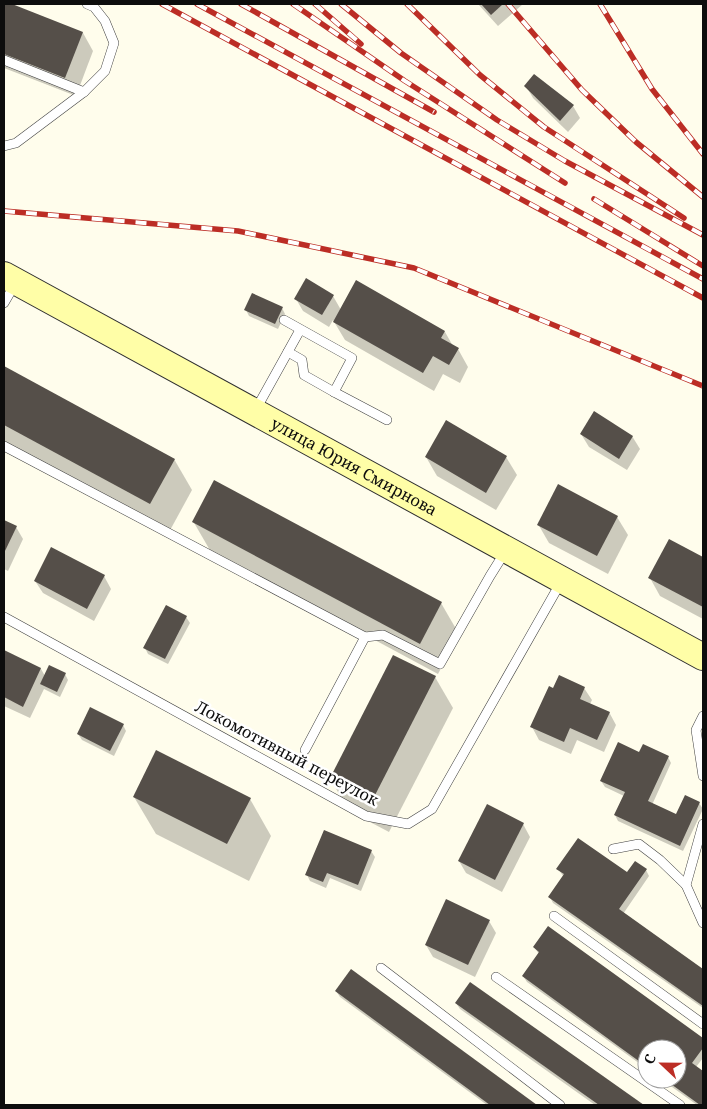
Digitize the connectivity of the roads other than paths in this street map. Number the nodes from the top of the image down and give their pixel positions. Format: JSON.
{"nodes":[{"id":1,"x":87,"y":4,"type":"edge"},
{"id":2,"x":4,"y":60,"type":"edge"},
{"id":3,"x":84,"y":92,"type":"junction"},
{"id":4,"x":4,"y":146,"type":"edge"},
{"id":5,"x":8,"y":287,"type":"edge"},
{"id":6,"x":284,"y":320,"type":"dead end"},
{"id":7,"x":300,"y":330,"type":"junction"},
{"id":8,"x":288,"y":352,"type":"junction"},
{"id":9,"x":334,"y":392,"type":"junction"},
{"id":10,"x":255,"y":411,"type":"junction"},
{"id":11,"x":387,"y":420,"type":"dead end"},
{"id":12,"x":4,"y":446,"type":"edge"},
{"id":13,"x":507,"y":549,"type":"junction"},
{"id":14,"x":563,"y":580,"type":"junction"},
{"id":15,"x":4,"y":617,"type":"edge"},
{"id":16,"x":365,"y":637,"type":"junction"},
{"id":17,"x":703,"y":657,"type":"edge"},
{"id":18,"x":703,"y":716,"type":"edge"},
{"id":19,"x":305,"y":750,"type":"dead end"},
{"id":20,"x":703,"y":776,"type":"edge"},
{"id":21,"x":703,"y":824,"type":"edge"},
{"id":22,"x":613,"y":849,"type":"dead end"},
{"id":23,"x":686,"y":885,"type":"junction"},
{"id":24,"x":554,"y":916,"type":"dead end"},
{"id":25,"x":702,"y":917,"type":"edge"},
{"id":26,"x":381,"y":968,"type":"dead end"},
{"id":27,"x":496,"y":977,"type":"dead end"},
{"id":28,"x":703,"y":1024,"type":"edge"},
{"id":29,"x":560,"y":1105,"type":"edge"},
{"id":30,"x":680,"y":1105,"type":"edge"}],
"edges":[{"from":1,"to":3,"type":"lane"},
{"from":2,"to":3,"type":"lane"},
{"from":3,"to":4,"type":"lane"},
{"from":5,"to":10,"type":"main road","name":"улица Юрия Смирнова"},
{"from":6,"to":7,"type":"lane"},
{"from":7,"to":8,"type":"lane"},
{"from":7,"to":9,"type":"lane"},
{"from":8,"to":9,"type":"lane"},
{"from":8,"to":10,"type":"lane"},
{"from":9,"to":11,"type":"lane"},
{"from":10,"to":13,"type":"main road","name":"улица Юрия Смирнова"},
{"from":12,"to":16,"type":"lane"},
{"from":13,"to":14,"type":"main road","name":"улица Юрия Смирнова"},
{"from":13,"to":16,"type":"lane"},
{"from":14,"to":15,"type":"lane","name":"Локомотивный переулок"},
{"from":14,"to":17,"type":"main road","name":"улица Юрия Смирнова"},
{"from":16,"to":19,"type":"lane"},
{"from":18,"to":20,"type":"lane"},
{"from":21,"to":23,"type":"lane"},
{"from":22,"to":23,"type":"lane"},
{"from":23,"to":25,"type":"lane"},
{"from":24,"to":28,"type":"lane"},
{"from":26,"to":29,"type":"lane"},
{"from":27,"to":30,"type":"lane"}]}
